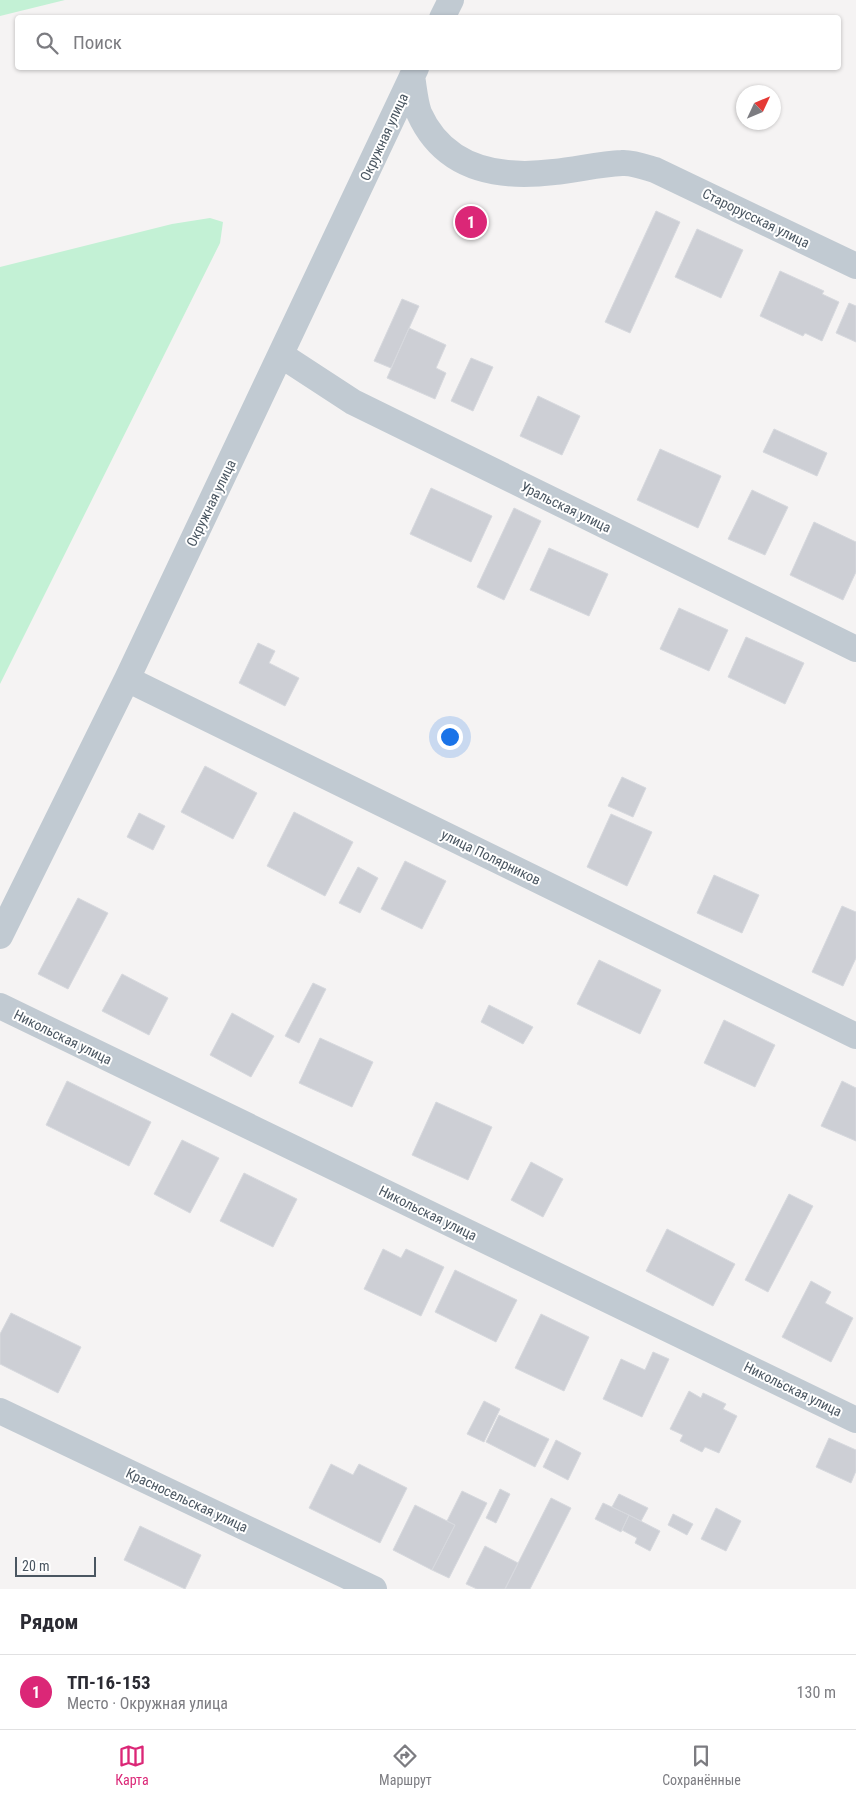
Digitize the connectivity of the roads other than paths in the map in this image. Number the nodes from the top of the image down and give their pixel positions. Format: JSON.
{"nodes":[{"id":1,"x":451,"y":0,"type":"edge"},
{"id":2,"x":444,"y":15,"type":"edge"},
{"id":3,"x":414,"y":72,"type":"edge"},
{"id":4,"x":856,"y":266,"type":"edge"},
{"id":5,"x":281,"y":356,"type":"junction"},
{"id":6,"x":856,"y":649,"type":"edge"},
{"id":7,"x":127,"y":678,"type":"junction"},
{"id":8,"x":0,"y":936,"type":"edge"},
{"id":9,"x":0,"y":1006,"type":"edge"},
{"id":10,"x":856,"y":1036,"type":"edge"},
{"id":11,"x":0,"y":1411,"type":"edge"},
{"id":12,"x":856,"y":1420,"type":"edge"},
{"id":13,"x":374,"y":1589,"type":"edge"}],
"edges":[{"from":1,"to":2,"type":"street"},
{"from":3,"to":4,"type":"street","name":"Старорусская улица"},
{"from":3,"to":5,"type":"street","name":"Окружная улица"},
{"from":5,"to":6,"type":"street","name":"Уральская улица"},
{"from":5,"to":7,"type":"street","name":"Окружная улица"},
{"from":7,"to":8,"type":"street","name":"Окружная улица"},
{"from":7,"to":10,"type":"street","name":"улица Полярников"},
{"from":9,"to":12,"type":"street","name":"Никольская улица"},
{"from":11,"to":13,"type":"street","name":"Красносельская улица"}]}
